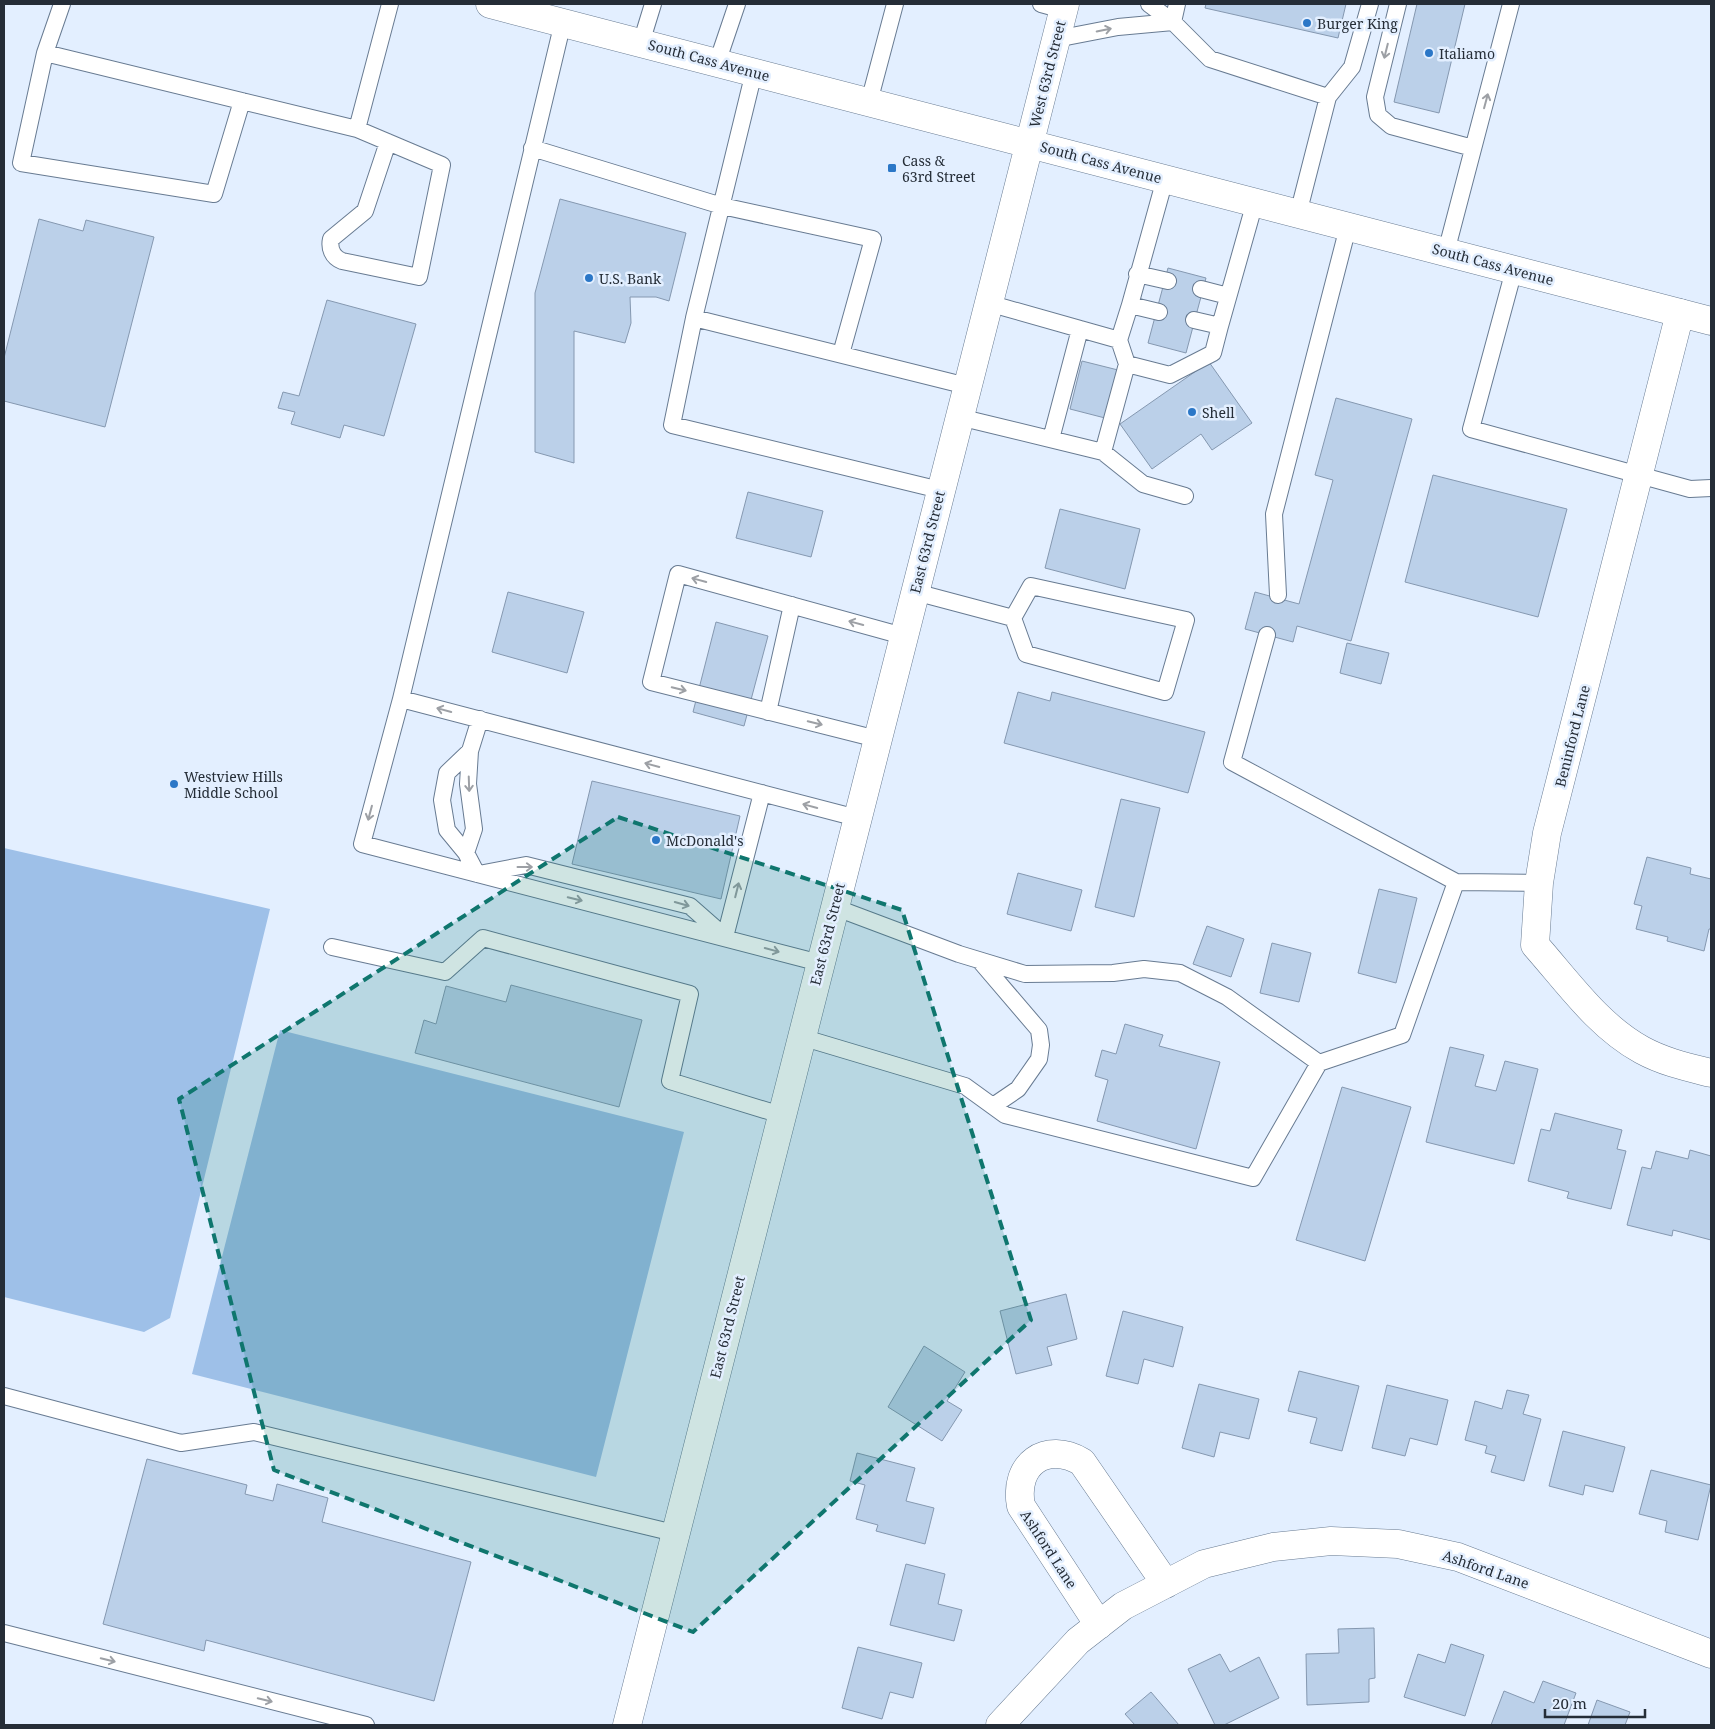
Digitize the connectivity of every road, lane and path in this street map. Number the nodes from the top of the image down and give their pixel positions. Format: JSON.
{"nodes":[{"id":1,"x":62,"y":4,"type":"edge"},
{"id":2,"x":390,"y":4,"type":"edge"},
{"id":3,"x":490,"y":4,"type":"edge"},
{"id":4,"x":653,"y":4,"type":"edge"},
{"id":5,"x":737,"y":4,"type":"edge"},
{"id":6,"x":894,"y":4,"type":"edge"},
{"id":7,"x":1149,"y":4,"type":"edge"},
{"id":8,"x":1176,"y":4,"type":"edge"},
{"id":9,"x":1370,"y":4,"type":"edge"},
{"id":10,"x":1398,"y":4,"type":"edge"},
{"id":11,"x":1511,"y":4,"type":"edge"},
{"id":12,"x":1056,"y":6,"type":"edge"},
{"id":13,"x":555,"y":15,"type":"edge"},
{"id":14,"x":1172,"y":22,"type":"junction"},
{"id":15,"x":1056,"y":39,"type":"junction"},
{"id":16,"x":641,"y":43,"type":"junction"},
{"id":17,"x":45,"y":53,"type":"junction"},
{"id":18,"x":717,"y":63,"type":"junction"},
{"id":19,"x":754,"y":72,"type":"junction"},
{"id":20,"x":1328,"y":97,"type":"junction"},
{"id":21,"x":242,"y":101,"type":"junction"},
{"id":22,"x":869,"y":102,"type":"junction"},
{"id":23,"x":357,"y":129,"type":"junction"},
{"id":24,"x":388,"y":142,"type":"junction"},
{"id":25,"x":1029,"y":144,"type":"junction"},
{"id":26,"x":532,"y":148,"type":"junction"},
{"id":27,"x":1473,"y":148,"type":"junction"},
{"id":28,"x":1164,"y":179,"type":"junction"},
{"id":29,"x":1255,"y":202,"type":"junction"},
{"id":30,"x":722,"y":206,"type":"junction"},
{"id":31,"x":1298,"y":214,"type":"junction"},
{"id":32,"x":1348,"y":227,"type":"junction"},
{"id":33,"x":1446,"y":252,"type":"junction"},
{"id":34,"x":1514,"y":270,"type":"junction"},
{"id":35,"x":1137,"y":274,"type":"junction"},
{"id":36,"x":1168,"y":281,"type":"dead end"},
{"id":37,"x":1201,"y":289,"type":"dead end"},
{"id":38,"x":1228,"y":296,"type":"junction"},
{"id":39,"x":988,"y":303,"type":"junction"},
{"id":40,"x":1130,"y":305,"type":"junction"},
{"id":41,"x":1159,"y":312,"type":"dead end"},
{"id":42,"x":1680,"y":313,"type":"junction"},
{"id":43,"x":694,"y":318,"type":"junction"},
{"id":44,"x":1194,"y":320,"type":"dead end"},
{"id":45,"x":1711,"y":321,"type":"edge"},
{"id":46,"x":1220,"y":326,"type":"junction"},
{"id":47,"x":1080,"y":329,"type":"junction"},
{"id":48,"x":1119,"y":340,"type":"junction"},
{"id":49,"x":841,"y":354,"type":"junction"},
{"id":50,"x":1127,"y":364,"type":"junction"},
{"id":51,"x":967,"y":386,"type":"junction"},
{"id":52,"x":959,"y":417,"type":"junction"},
{"id":53,"x":1051,"y":439,"type":"junction"},
{"id":54,"x":1103,"y":452,"type":"junction"},
{"id":55,"x":1638,"y":476,"type":"junction"},
{"id":56,"x":1711,"y":488,"type":"edge"},
{"id":57,"x":940,"y":490,"type":"junction"},
{"id":58,"x":1186,"y":496,"type":"dead end"},
{"id":59,"x":914,"y":592,"type":"junction"},
{"id":60,"x":1278,"y":595,"type":"dead end"},
{"id":61,"x":792,"y":606,"type":"junction"},
{"id":62,"x":1013,"y":618,"type":"junction"},
{"id":63,"x":1267,"y":635,"type":"dead end"},
{"id":64,"x":903,"y":636,"type":"junction"},
{"id":65,"x":401,"y":699,"type":"junction"},
{"id":66,"x":768,"y":712,"type":"junction"},
{"id":67,"x":480,"y":720,"type":"junction"},
{"id":68,"x":877,"y":739,"type":"junction"},
{"id":69,"x":470,"y":751,"type":"junction"},
{"id":70,"x":762,"y":793,"type":"junction"},
{"id":71,"x":857,"y":818,"type":"junction"},
{"id":72,"x":466,"y":853,"type":"junction"},
{"id":73,"x":477,"y":874,"type":"junction"},
{"id":74,"x":1456,"y":882,"type":"junction"},
{"id":75,"x":1539,"y":883,"type":"junction"},
{"id":76,"x":834,"y":907,"type":"junction"},
{"id":77,"x":725,"y":937,"type":"junction"},
{"id":78,"x":332,"y":947,"type":"dead end"},
{"id":79,"x":980,"y":961,"type":"junction"},
{"id":80,"x":820,"y":963,"type":"junction"},
{"id":81,"x":801,"y":1037,"type":"junction"},
{"id":82,"x":1319,"y":1063,"type":"junction"},
{"id":83,"x":1711,"y":1073,"type":"edge"},
{"id":84,"x":993,"y":1106,"type":"junction"},
{"id":85,"x":781,"y":1115,"type":"junction"},
{"id":86,"x":4,"y":1396,"type":"edge"},
{"id":87,"x":674,"y":1533,"type":"junction"},
{"id":88,"x":1166,"y":1584,"type":"junction"},
{"id":89,"x":1099,"y":1625,"type":"junction"},
{"id":90,"x":4,"y":1633,"type":"edge"},
{"id":91,"x":1711,"y":1654,"type":"edge"},
{"id":92,"x":366,"y":1725,"type":"edge"},
{"id":93,"x":627,"y":1725,"type":"edge"},
{"id":94,"x":1000,"y":1725,"type":"edge"}],
"edges":[{"from":1,"to":17,"type":"lane"},
{"from":2,"to":23,"type":"lane"},
{"from":3,"to":13,"type":"main road","name":"South Cass Avenue"},
{"from":4,"to":16,"type":"lane"},
{"from":5,"to":18,"type":"lane"},
{"from":6,"to":22,"type":"lane"},
{"from":7,"to":14,"type":"lane"},
{"from":8,"to":14,"type":"lane"},
{"from":9,"to":20,"type":"lane"},
{"from":10,"to":27,"type":"lane","one_way":true},
{"from":27,"to":11,"type":"lane","one_way":true},
{"from":12,"to":15,"type":"main road","name":"West 63rd Street"},
{"from":13,"to":16,"type":"main road","name":"South Cass Avenue"},
{"from":13,"to":26,"type":"lane"},
{"from":15,"to":14,"type":"lane","one_way":true},
{"from":14,"to":20,"type":"lane"},
{"from":15,"to":25,"type":"main road","name":"West 63rd Street"},
{"from":16,"to":18,"type":"main road","name":"South Cass Avenue"},
{"from":17,"to":21,"type":"lane"},
{"from":17,"to":21,"type":"lane"},
{"from":18,"to":19,"type":"main road","name":"South Cass Avenue"},
{"from":19,"to":22,"type":"main road","name":"South Cass Avenue"},
{"from":19,"to":30,"type":"lane"},
{"from":20,"to":31,"type":"lane"},
{"from":21,"to":23,"type":"lane"},
{"from":22,"to":25,"type":"main road","name":"South Cass Avenue"},
{"from":23,"to":24,"type":"lane"},
{"from":24,"to":24,"type":"lane"},
{"from":25,"to":28,"type":"main road","name":"South Cass Avenue"},
{"from":25,"to":39,"type":"main road","name":"East 63rd Street"},
{"from":26,"to":30,"type":"lane"},
{"from":26,"to":65,"type":"lane"},
{"from":27,"to":33,"type":"lane"},
{"from":28,"to":29,"type":"main road","name":"South Cass Avenue"},
{"from":28,"to":35,"type":"lane"},
{"from":29,"to":31,"type":"main road","name":"South Cass Avenue"},
{"from":29,"to":38,"type":"lane"},
{"from":30,"to":43,"type":"lane"},
{"from":30,"to":49,"type":"lane"},
{"from":31,"to":32,"type":"main road","name":"South Cass Avenue"},
{"from":32,"to":33,"type":"main road","name":"South Cass Avenue"},
{"from":32,"to":60,"type":"lane"},
{"from":33,"to":34,"type":"main road","name":"South Cass Avenue"},
{"from":34,"to":42,"type":"main road","name":"South Cass Avenue"},
{"from":34,"to":55,"type":"lane"},
{"from":35,"to":36,"type":"lane"},
{"from":35,"to":40,"type":"lane"},
{"from":37,"to":38,"type":"lane"},
{"from":38,"to":46,"type":"lane"},
{"from":39,"to":47,"type":"lane"},
{"from":39,"to":51,"type":"main road","name":"East 63rd Street"},
{"from":40,"to":41,"type":"lane"},
{"from":40,"to":48,"type":"lane"},
{"from":42,"to":45,"type":"main road","name":"South Cass Avenue"},
{"from":42,"to":55,"type":"main road","name":"Beninford Lane"},
{"from":43,"to":49,"type":"lane"},
{"from":43,"to":57,"type":"lane"},
{"from":44,"to":46,"type":"lane"},
{"from":46,"to":50,"type":"lane"},
{"from":47,"to":48,"type":"lane"},
{"from":47,"to":53,"type":"lane"},
{"from":48,"to":50,"type":"lane"},
{"from":49,"to":51,"type":"lane"},
{"from":50,"to":54,"type":"lane"},
{"from":51,"to":52,"type":"main road","name":"East 63rd Street"},
{"from":52,"to":53,"type":"lane"},
{"from":52,"to":57,"type":"main road","name":"East 63rd Street"},
{"from":53,"to":54,"type":"lane"},
{"from":54,"to":58,"type":"lane"},
{"from":55,"to":56,"type":"lane"},
{"from":55,"to":75,"type":"main road","name":"Beninford Lane"},
{"from":57,"to":59,"type":"main road","name":"East 63rd Street"},
{"from":59,"to":62,"type":"lane"},
{"from":59,"to":64,"type":"main road","name":"East 63rd Street"},
{"from":64,"to":61,"type":"lane","one_way":true},
{"from":61,"to":66,"type":"lane"},
{"from":61,"to":66,"type":"lane","one_way":true},
{"from":62,"to":62,"type":"lane"},
{"from":63,"to":74,"type":"lane"},
{"from":64,"to":68,"type":"main road","name":"East 63rd Street"},
{"from":67,"to":65,"type":"lane","one_way":true},
{"from":65,"to":73,"type":"lane","one_way":true},
{"from":66,"to":68,"type":"lane","one_way":true},
{"from":67,"to":69,"type":"lane"},
{"from":70,"to":67,"type":"lane","one_way":true},
{"from":68,"to":71,"type":"main road","name":"East 63rd Street"},
{"from":69,"to":72,"type":"lane","one_way":true},
{"from":69,"to":72,"type":"lane"},
{"from":71,"to":70,"type":"lane","one_way":true},
{"from":77,"to":70,"type":"lane","one_way":true},
{"from":71,"to":76,"type":"main road","name":"East 63rd Street"},
{"from":72,"to":73,"type":"lane"},
{"from":73,"to":77,"type":"lane","one_way":true},
{"from":74,"to":75,"type":"lane"},
{"from":74,"to":82,"type":"lane"},
{"from":75,"to":83,"type":"main road","name":"Beninford Lane"},
{"from":76,"to":79,"type":"lane"},
{"from":76,"to":80,"type":"main road","name":"East 63rd Street"},
{"from":77,"to":80,"type":"lane","one_way":true},
{"from":78,"to":85,"type":"lane"},
{"from":79,"to":82,"type":"lane"},
{"from":79,"to":84,"type":"lane"},
{"from":80,"to":81,"type":"main road","name":"East 63rd Street"},
{"from":81,"to":84,"type":"lane"},
{"from":81,"to":85,"type":"main road","name":"East 63rd Street"},
{"from":82,"to":84,"type":"lane"},
{"from":85,"to":87,"type":"main road","name":"East 63rd Street"},
{"from":86,"to":87,"type":"lane"},
{"from":87,"to":93,"type":"main road","name":"East 63rd Street"},
{"from":88,"to":89,"type":"main road","name":"Ashford Lane"},
{"from":88,"to":89,"type":"main road","name":"Ashford Lane"},
{"from":88,"to":91,"type":"main road","name":"Ashford Lane"},
{"from":89,"to":94,"type":"main road","name":"Ashford Lane"},
{"from":90,"to":92,"type":"lane","one_way":true}]}
